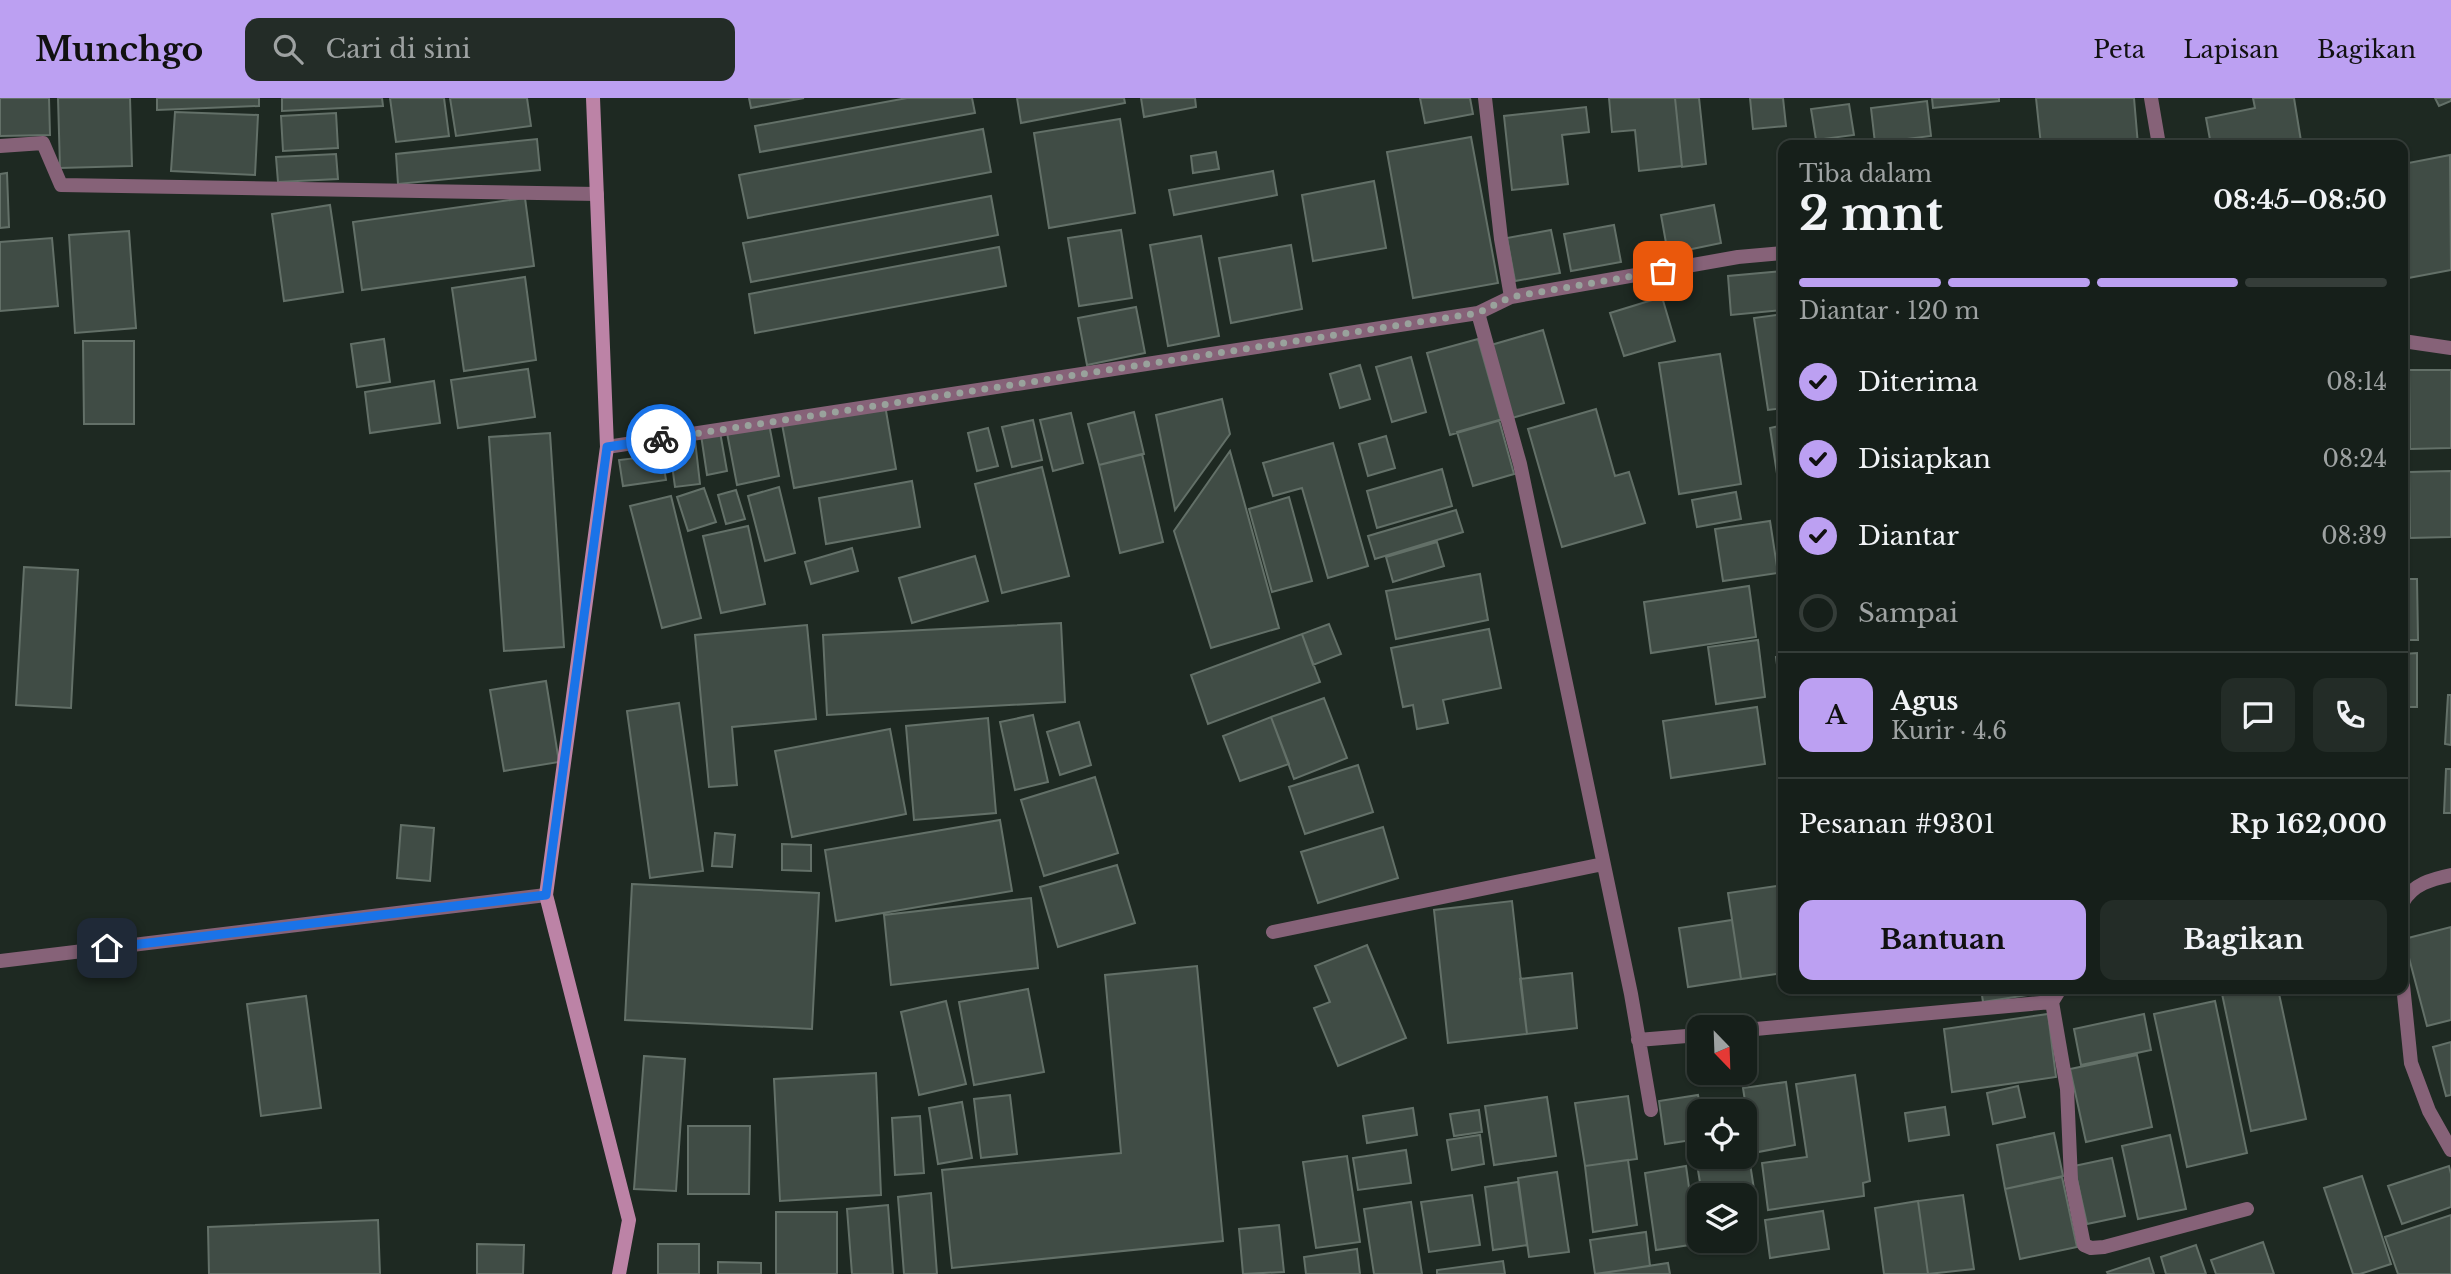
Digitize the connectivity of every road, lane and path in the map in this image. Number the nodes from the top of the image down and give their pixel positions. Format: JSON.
{"nodes":[{"id":1,"x":593,"y":98,"type":"edge"},
{"id":2,"x":1485,"y":98,"type":"edge"},
{"id":3,"x":2151,"y":98,"type":"edge"},
{"id":4,"x":2158,"y":140,"type":"edge"},
{"id":5,"x":0,"y":146,"type":"edge"},
{"id":6,"x":597,"y":194,"type":"junction"},
{"id":7,"x":1778,"y":253,"type":"edge"},
{"id":8,"x":1511,"y":297,"type":"junction"},
{"id":9,"x":1478,"y":313,"type":"junction"},
{"id":10,"x":2408,"y":342,"type":"edge"},
{"id":11,"x":2451,"y":348,"type":"edge"},
{"id":12,"x":607,"y":447,"type":"junction"},
{"id":13,"x":1603,"y":864,"type":"junction"},
{"id":14,"x":2451,"y":875,"type":"edge"},
{"id":15,"x":546,"y":895,"type":"junction"},
{"id":16,"x":2408,"y":895,"type":"edge"},
{"id":17,"x":1273,"y":932,"type":"dead end"},
{"id":18,"x":0,"y":961,"type":"edge"},
{"id":19,"x":2404,"y":994,"type":"edge"},
{"id":20,"x":2056,"y":995,"type":"edge"},
{"id":21,"x":1757,"y":1029,"type":"edge"},
{"id":22,"x":1687,"y":1036,"type":"edge"},
{"id":23,"x":1638,"y":1040,"type":"junction"},
{"id":24,"x":1651,"y":1110,"type":"dead end"},
{"id":25,"x":2451,"y":1150,"type":"edge"},
{"id":26,"x":2247,"y":1209,"type":"dead end"},
{"id":27,"x":619,"y":1274,"type":"edge"}],
"edges":[{"from":1,"to":6,"type":"street"},
{"from":2,"to":8,"type":"street"},
{"from":3,"to":4,"type":"street"},
{"from":5,"to":6,"type":"street"},
{"from":6,"to":12,"type":"street"},
{"from":7,"to":8,"type":"street"},
{"from":8,"to":9,"type":"street"},
{"from":9,"to":12,"type":"street"},
{"from":9,"to":13,"type":"street"},
{"from":10,"to":11,"type":"street"},
{"from":12,"to":15,"type":"street"},
{"from":13,"to":17,"type":"street"},
{"from":13,"to":23,"type":"street"},
{"from":14,"to":16,"type":"street"},
{"from":15,"to":18,"type":"street"},
{"from":15,"to":27,"type":"street"},
{"from":19,"to":25,"type":"street"},
{"from":20,"to":21,"type":"street"},
{"from":20,"to":26,"type":"street"},
{"from":22,"to":23,"type":"street"},
{"from":23,"to":24,"type":"street"}]}
